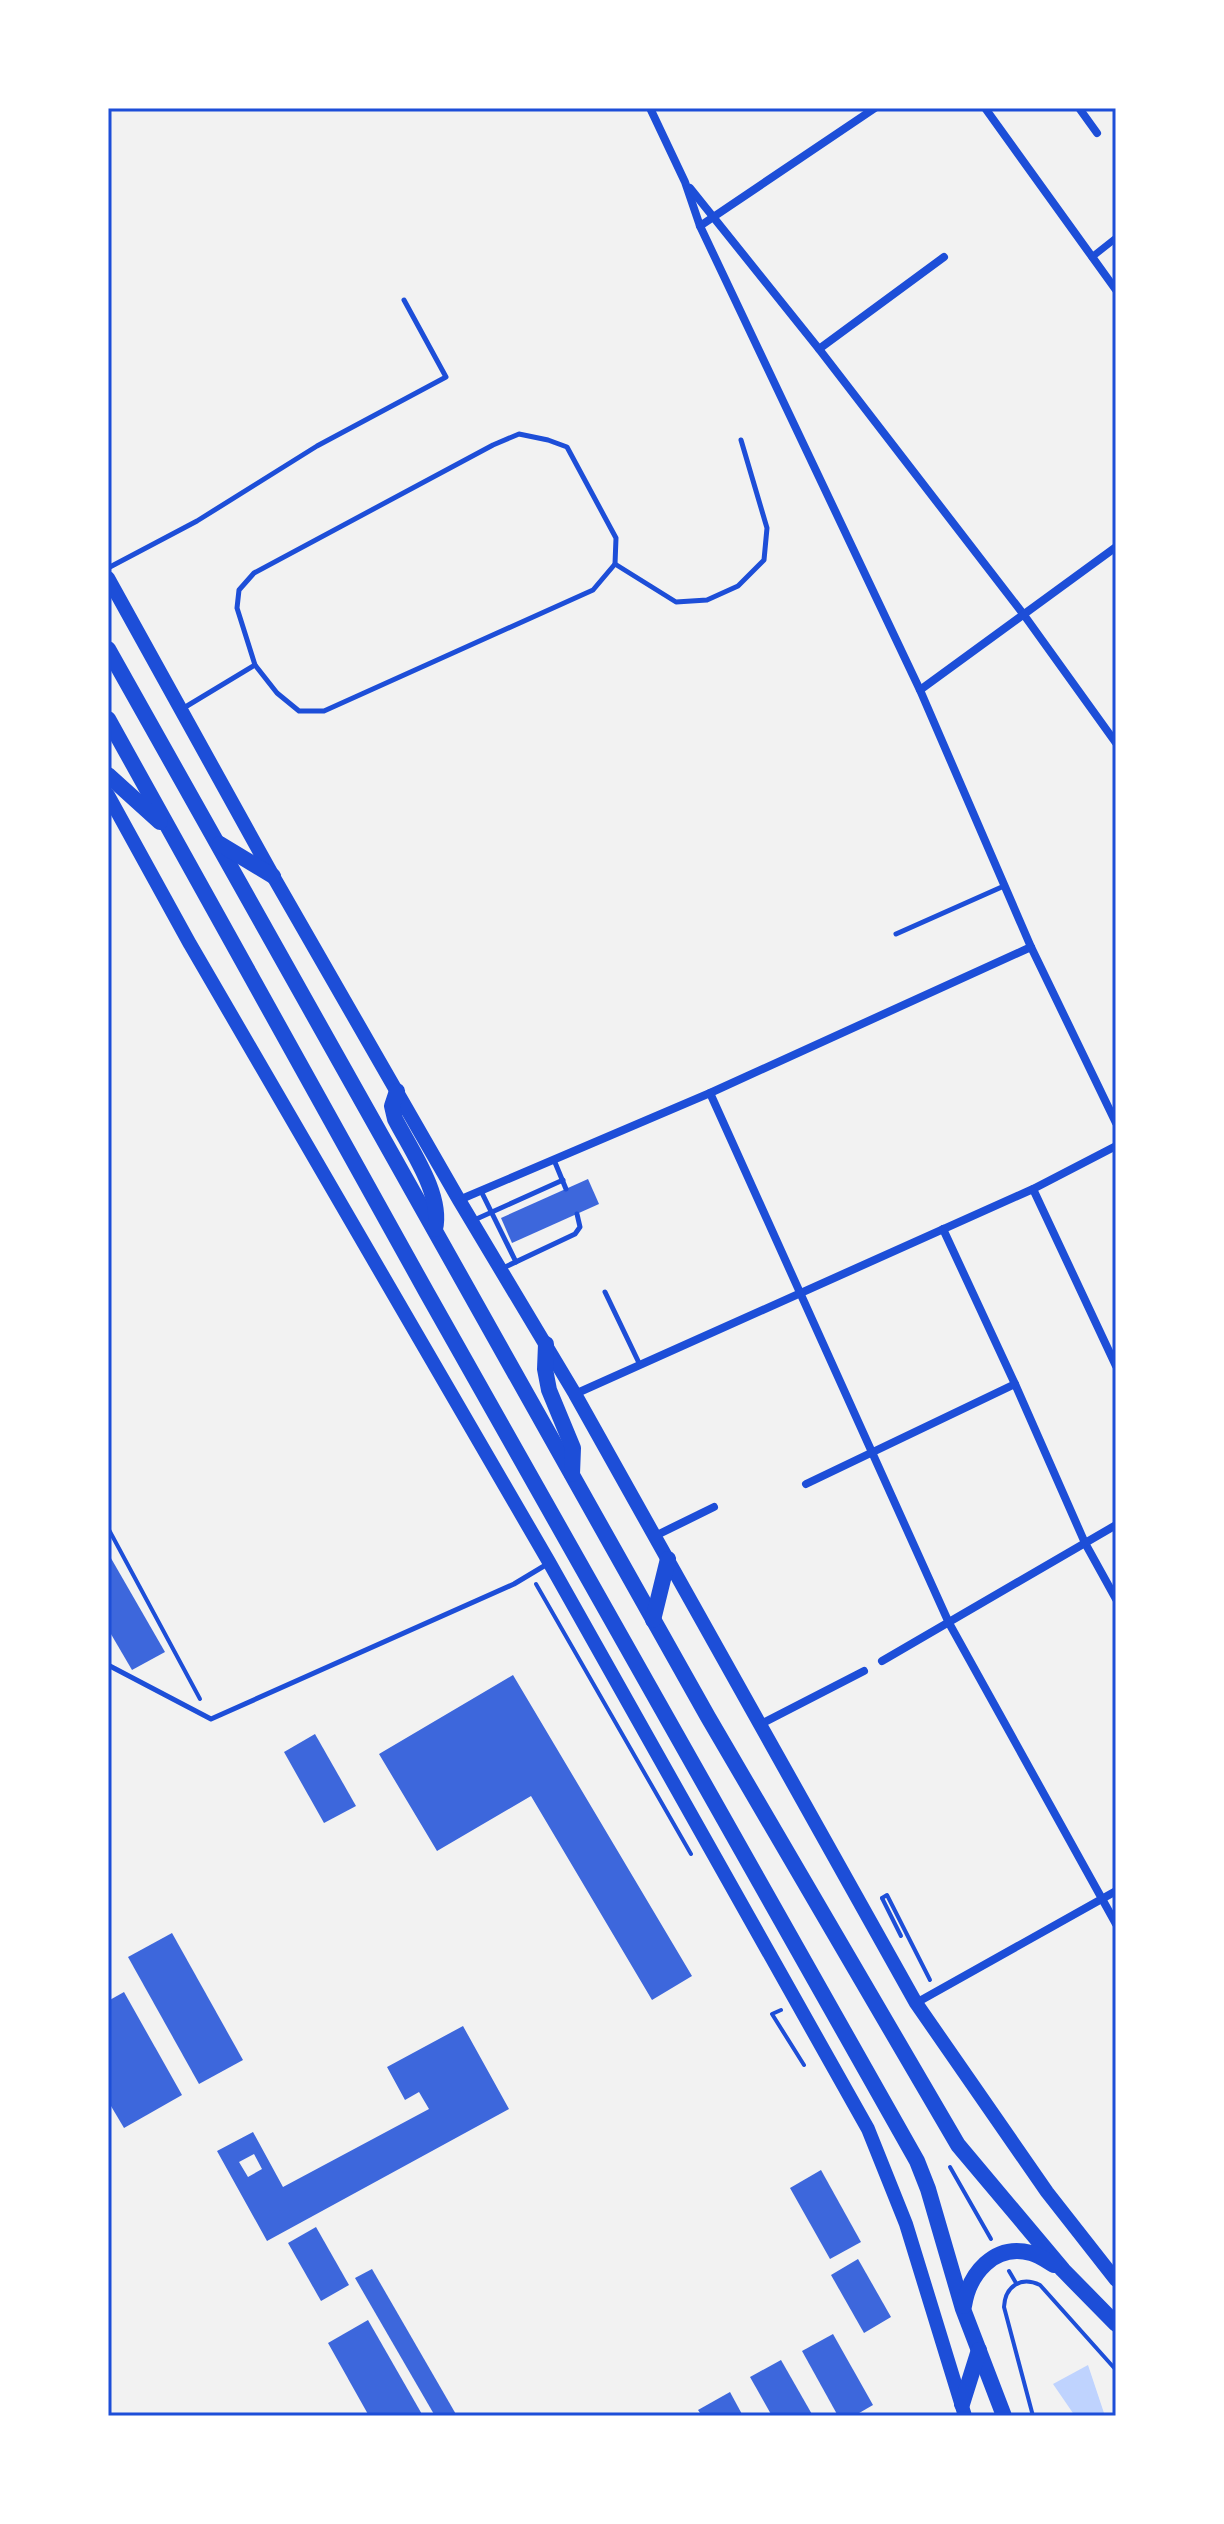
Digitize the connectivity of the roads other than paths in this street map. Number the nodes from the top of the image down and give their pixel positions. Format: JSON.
{"nodes":[{"id":1,"x":650,"y":108,"type":"edge"},
{"id":2,"x":875,"y":108,"type":"edge"},
{"id":3,"x":985,"y":108,"type":"edge"},
{"id":4,"x":1084,"y":110,"type":"edge"},
{"id":5,"x":1097,"y":133,"type":"dead end"},
{"id":6,"x":685,"y":182,"type":"junction"},
{"id":7,"x":714,"y":216,"type":"junction"},
{"id":8,"x":700,"y":226,"type":"junction"},
{"id":9,"x":1116,"y":238,"type":"edge"},
{"id":10,"x":944,"y":257,"type":"dead end"},
{"id":11,"x":1092,"y":257,"type":"junction"},
{"id":12,"x":1116,"y":290,"type":"edge"},
{"id":13,"x":404,"y":300,"type":"dead end"},
{"id":14,"x":819,"y":349,"type":"junction"},
{"id":15,"x":741,"y":440,"type":"dead end"},
{"id":16,"x":1116,"y":547,"type":"edge"},
{"id":17,"x":615,"y":564,"type":"junction"},
{"id":18,"x":108,"y":568,"type":"edge"},
{"id":19,"x":108,"y":578,"type":"edge"},
{"id":20,"x":1024,"y":615,"type":"junction"},
{"id":21,"x":108,"y":649,"type":"edge"},
{"id":22,"x":255,"y":665,"type":"junction"},
{"id":23,"x":920,"y":690,"type":"junction"},
{"id":24,"x":181,"y":709,"type":"junction"},
{"id":25,"x":108,"y":719,"type":"edge"},
{"id":26,"x":1116,"y":743,"type":"edge"},
{"id":27,"x":108,"y":775,"type":"edge"},
{"id":28,"x":108,"y":795,"type":"edge"},
{"id":29,"x":171,"y":832,"type":"junction"},
{"id":30,"x":217,"y":842,"type":"junction"},
{"id":31,"x":273,"y":876,"type":"junction"},
{"id":32,"x":1004,"y":886,"type":"junction"},
{"id":33,"x":896,"y":934,"type":"dead end"},
{"id":34,"x":1031,"y":947,"type":"junction"},
{"id":35,"x":397,"y":1091,"type":"junction"},
{"id":36,"x":710,"y":1093,"type":"junction"},
{"id":37,"x":1116,"y":1123,"type":"edge"},
{"id":38,"x":1116,"y":1146,"type":"edge"},
{"id":39,"x":554,"y":1159,"type":"junction"},
{"id":40,"x":563,"y":1180,"type":"junction"},
{"id":41,"x":566,"y":1189,"type":"dead end"},
{"id":42,"x":1033,"y":1189,"type":"junction"},
{"id":43,"x":481,"y":1191,"type":"junction"},
{"id":44,"x":459,"y":1200,"type":"junction"},
{"id":45,"x":492,"y":1212,"type":"junction"},
{"id":46,"x":577,"y":1214,"type":"dead end"},
{"id":47,"x":471,"y":1221,"type":"junction"},
{"id":48,"x":435,"y":1229,"type":"junction"},
{"id":49,"x":943,"y":1229,"type":"junction"},
{"id":50,"x":516,"y":1262,"type":"junction"},
{"id":51,"x":500,"y":1269,"type":"junction"},
{"id":52,"x":605,"y":1292,"type":"dead end"},
{"id":53,"x":800,"y":1293,"type":"junction"},
{"id":54,"x":546,"y":1344,"type":"junction"},
{"id":55,"x":640,"y":1365,"type":"junction"},
{"id":56,"x":1116,"y":1366,"type":"edge"},
{"id":57,"x":1015,"y":1384,"type":"junction"},
{"id":58,"x":575,"y":1394,"type":"junction"},
{"id":59,"x":871,"y":1451,"type":"junction"},
{"id":60,"x":572,"y":1475,"type":"junction"},
{"id":61,"x":806,"y":1484,"type":"dead end"},
{"id":62,"x":714,"y":1507,"type":"dead end"},
{"id":63,"x":1116,"y":1525,"type":"edge"},
{"id":64,"x":655,"y":1536,"type":"junction"},
{"id":65,"x":1085,"y":1543,"type":"junction"},
{"id":66,"x":668,"y":1559,"type":"junction"},
{"id":67,"x":549,"y":1562,"type":"junction"},
{"id":68,"x":1116,"y":1599,"type":"edge"},
{"id":69,"x":653,"y":1620,"type":"junction"},
{"id":70,"x":949,"y":1623,"type":"junction"},
{"id":71,"x":882,"y":1661,"type":"dead end"},
{"id":72,"x":108,"y":1665,"type":"edge"},
{"id":73,"x":864,"y":1671,"type":"dead end"},
{"id":74,"x":761,"y":1724,"type":"junction"},
{"id":75,"x":1116,"y":1891,"type":"edge"},
{"id":76,"x":1102,"y":1899,"type":"junction"},
{"id":77,"x":1116,"y":1924,"type":"edge"},
{"id":78,"x":916,"y":2003,"type":"junction"},
{"id":79,"x":1063,"y":2270,"type":"junction"},
{"id":80,"x":1116,"y":2280,"type":"edge"},
{"id":81,"x":963,"y":2309,"type":"junction"},
{"id":82,"x":1116,"y":2324,"type":"edge"},
{"id":83,"x":979,"y":2350,"type":"junction"},
{"id":84,"x":963,"y":2410,"type":"edge"},
{"id":85,"x":1004,"y":2416,"type":"edge"}],
"edges":[{"from":1,"to":6,"type":"street"},
{"from":2,"to":7,"type":"street"},
{"from":3,"to":11,"type":"street"},
{"from":4,"to":5,"type":"street"},
{"from":6,"to":7,"type":"street"},
{"from":6,"to":8,"type":"street"},
{"from":7,"to":8,"type":"street"},
{"from":7,"to":14,"type":"street"},
{"from":8,"to":23,"type":"street"},
{"from":9,"to":11,"type":"street"},
{"from":10,"to":14,"type":"street"},
{"from":11,"to":12,"type":"street"},
{"from":13,"to":18,"type":"lane"},
{"from":14,"to":20,"type":"street"},
{"from":15,"to":17,"type":"lane"},
{"from":16,"to":20,"type":"street"},
{"from":17,"to":22,"type":"lane"},
{"from":17,"to":22,"type":"lane"},
{"from":19,"to":24,"type":"main road"},
{"from":20,"to":23,"type":"street"},
{"from":20,"to":26,"type":"street"},
{"from":21,"to":30,"type":"main road"},
{"from":22,"to":24,"type":"lane"},
{"from":23,"to":32,"type":"street"},
{"from":24,"to":31,"type":"main road"},
{"from":25,"to":29,"type":"main road"},
{"from":27,"to":29,"type":"main road"},
{"from":28,"to":67,"type":"main road"},
{"from":29,"to":81,"type":"main road"},
{"from":30,"to":31,"type":"main road"},
{"from":30,"to":48,"type":"main road"},
{"from":31,"to":35,"type":"main road"},
{"from":32,"to":33,"type":"lane"},
{"from":32,"to":34,"type":"street"},
{"from":34,"to":36,"type":"street"},
{"from":34,"to":37,"type":"street"},
{"from":35,"to":44,"type":"main road"},
{"from":35,"to":48,"type":"main road"},
{"from":36,"to":39,"type":"street"},
{"from":36,"to":53,"type":"street"},
{"from":38,"to":42,"type":"street"},
{"from":39,"to":40,"type":"lane"},
{"from":39,"to":43,"type":"street"},
{"from":40,"to":41,"type":"lane"},
{"from":40,"to":45,"type":"lane"},
{"from":42,"to":49,"type":"street"},
{"from":42,"to":56,"type":"street"},
{"from":43,"to":44,"type":"street"},
{"from":43,"to":45,"type":"lane"},
{"from":44,"to":47,"type":"main road"},
{"from":45,"to":47,"type":"lane"},
{"from":45,"to":50,"type":"lane"},
{"from":46,"to":50,"type":"lane"},
{"from":47,"to":51,"type":"main road"},
{"from":48,"to":60,"type":"main road"},
{"from":49,"to":53,"type":"street"},
{"from":49,"to":57,"type":"street"},
{"from":50,"to":51,"type":"lane"},
{"from":51,"to":54,"type":"main road"},
{"from":52,"to":55,"type":"lane"},
{"from":53,"to":55,"type":"street"},
{"from":53,"to":59,"type":"street"},
{"from":54,"to":58,"type":"main road"},
{"from":54,"to":60,"type":"main road"},
{"from":55,"to":58,"type":"street"},
{"from":57,"to":59,"type":"street"},
{"from":57,"to":65,"type":"street"},
{"from":58,"to":64,"type":"main road"},
{"from":59,"to":61,"type":"street"},
{"from":59,"to":70,"type":"street"},
{"from":60,"to":69,"type":"main road"},
{"from":62,"to":64,"type":"street"},
{"from":63,"to":65,"type":"street"},
{"from":64,"to":66,"type":"main road"},
{"from":65,"to":68,"type":"street"},
{"from":65,"to":70,"type":"street"},
{"from":66,"to":69,"type":"main road"},
{"from":66,"to":74,"type":"main road"},
{"from":67,"to":72,"type":"lane"},
{"from":67,"to":84,"type":"main road"},
{"from":69,"to":79,"type":"main road"},
{"from":70,"to":71,"type":"street"},
{"from":70,"to":76,"type":"street"},
{"from":73,"to":74,"type":"street"},
{"from":74,"to":78,"type":"main road"},
{"from":75,"to":76,"type":"street"},
{"from":76,"to":77,"type":"street"},
{"from":76,"to":78,"type":"street"},
{"from":78,"to":80,"type":"main road"},
{"from":79,"to":81,"type":"main road"},
{"from":79,"to":82,"type":"main road"},
{"from":81,"to":83,"type":"main road"},
{"from":83,"to":84,"type":"main road"},
{"from":83,"to":85,"type":"main road"}]}
